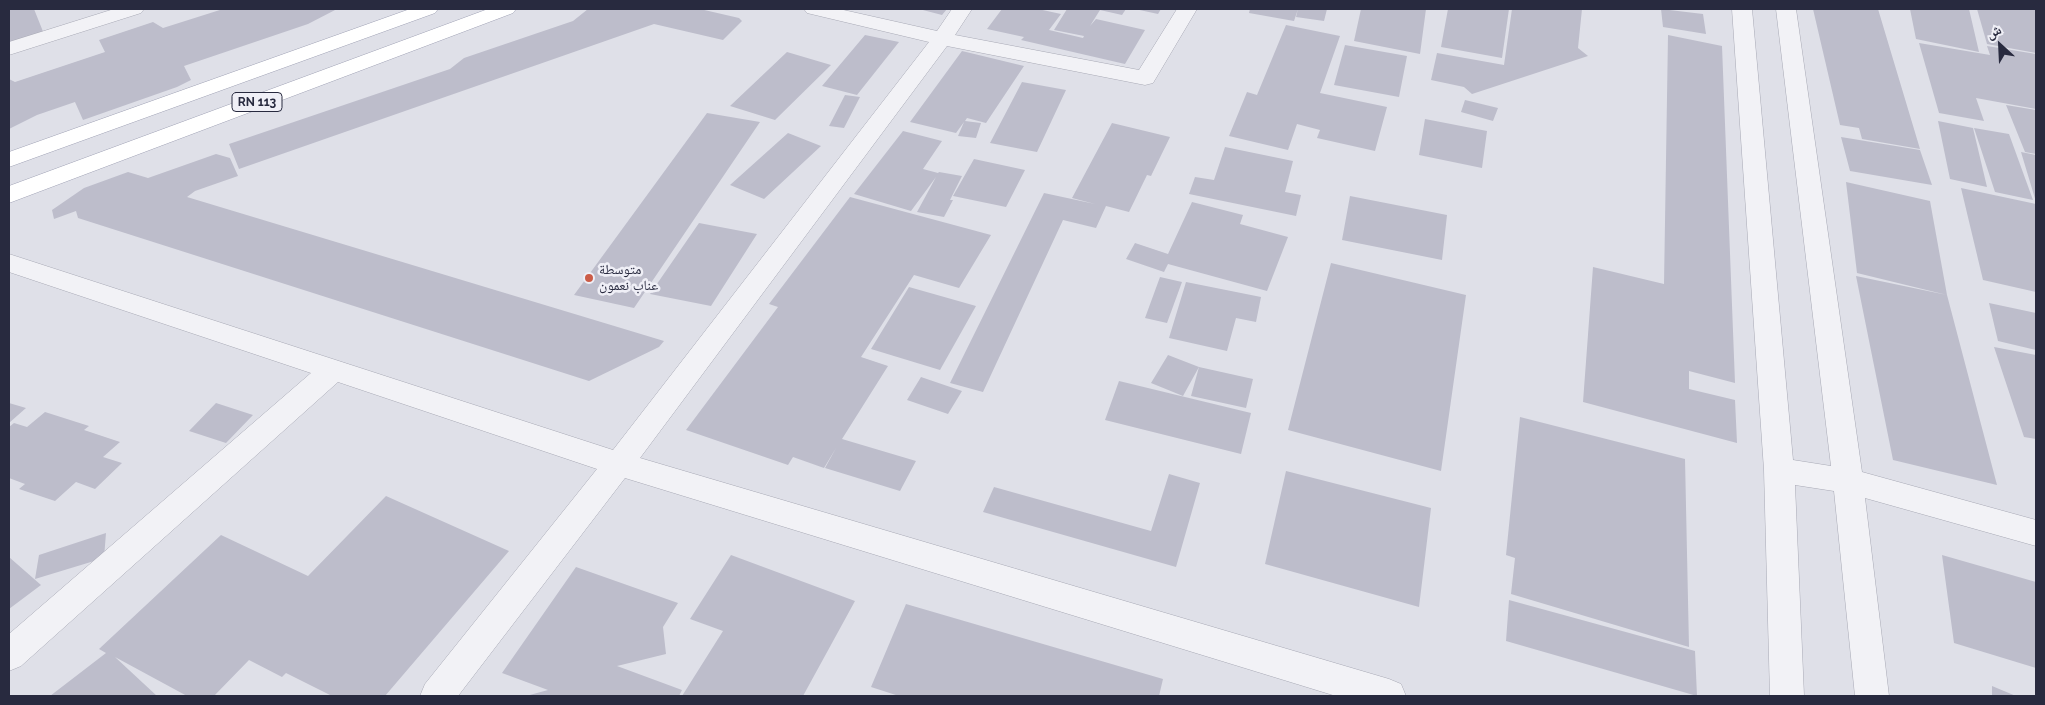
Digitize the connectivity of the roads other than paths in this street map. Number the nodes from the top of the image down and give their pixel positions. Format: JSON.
{"nodes":[{"id":1,"x":134,"y":9,"type":"edge"},
{"id":2,"x":428,"y":9,"type":"edge"},
{"id":3,"x":506,"y":9,"type":"edge"},
{"id":4,"x":814,"y":9,"type":"edge"},
{"id":5,"x":962,"y":9,"type":"edge"},
{"id":6,"x":1187,"y":9,"type":"edge"},
{"id":7,"x":1742,"y":9,"type":"edge"},
{"id":8,"x":1786,"y":9,"type":"edge"},
{"id":9,"x":942,"y":39,"type":"junction"},
{"id":10,"x":9,"y":49,"type":"edge"},
{"id":11,"x":9,"y":160,"type":"edge"},
{"id":12,"x":9,"y":195,"type":"edge"},
{"id":13,"x":9,"y":263,"type":"edge"},
{"id":14,"x":332,"y":370,"type":"junction"},
{"id":15,"x":618,"y":464,"type":"junction"},
{"id":16,"x":1779,"y":470,"type":"junction"},
{"id":17,"x":1848,"y":481,"type":"junction"},
{"id":18,"x":2036,"y":533,"type":"edge"},
{"id":19,"x":9,"y":655,"type":"edge"},
{"id":20,"x":437,"y":696,"type":"edge"},
{"id":21,"x":1389,"y":696,"type":"edge"},
{"id":22,"x":1787,"y":696,"type":"edge"},
{"id":23,"x":1872,"y":696,"type":"edge"}],
"edges":[{"from":1,"to":10,"type":"street"},
{"from":2,"to":11,"type":"main road","number":"RN 113"},
{"from":3,"to":12,"type":"main road","number":"RN 113"},
{"from":4,"to":9,"type":"street"},
{"from":5,"to":9,"type":"street"},
{"from":6,"to":9,"type":"street"},
{"from":7,"to":16,"type":"street"},
{"from":8,"to":17,"type":"street"},
{"from":9,"to":15,"type":"street"},
{"from":13,"to":14,"type":"street"},
{"from":14,"to":15,"type":"street"},
{"from":14,"to":19,"type":"street"},
{"from":15,"to":20,"type":"street"},
{"from":15,"to":21,"type":"street"},
{"from":16,"to":17,"type":"street"},
{"from":16,"to":22,"type":"street"},
{"from":17,"to":18,"type":"street"},
{"from":17,"to":23,"type":"street"}]}
